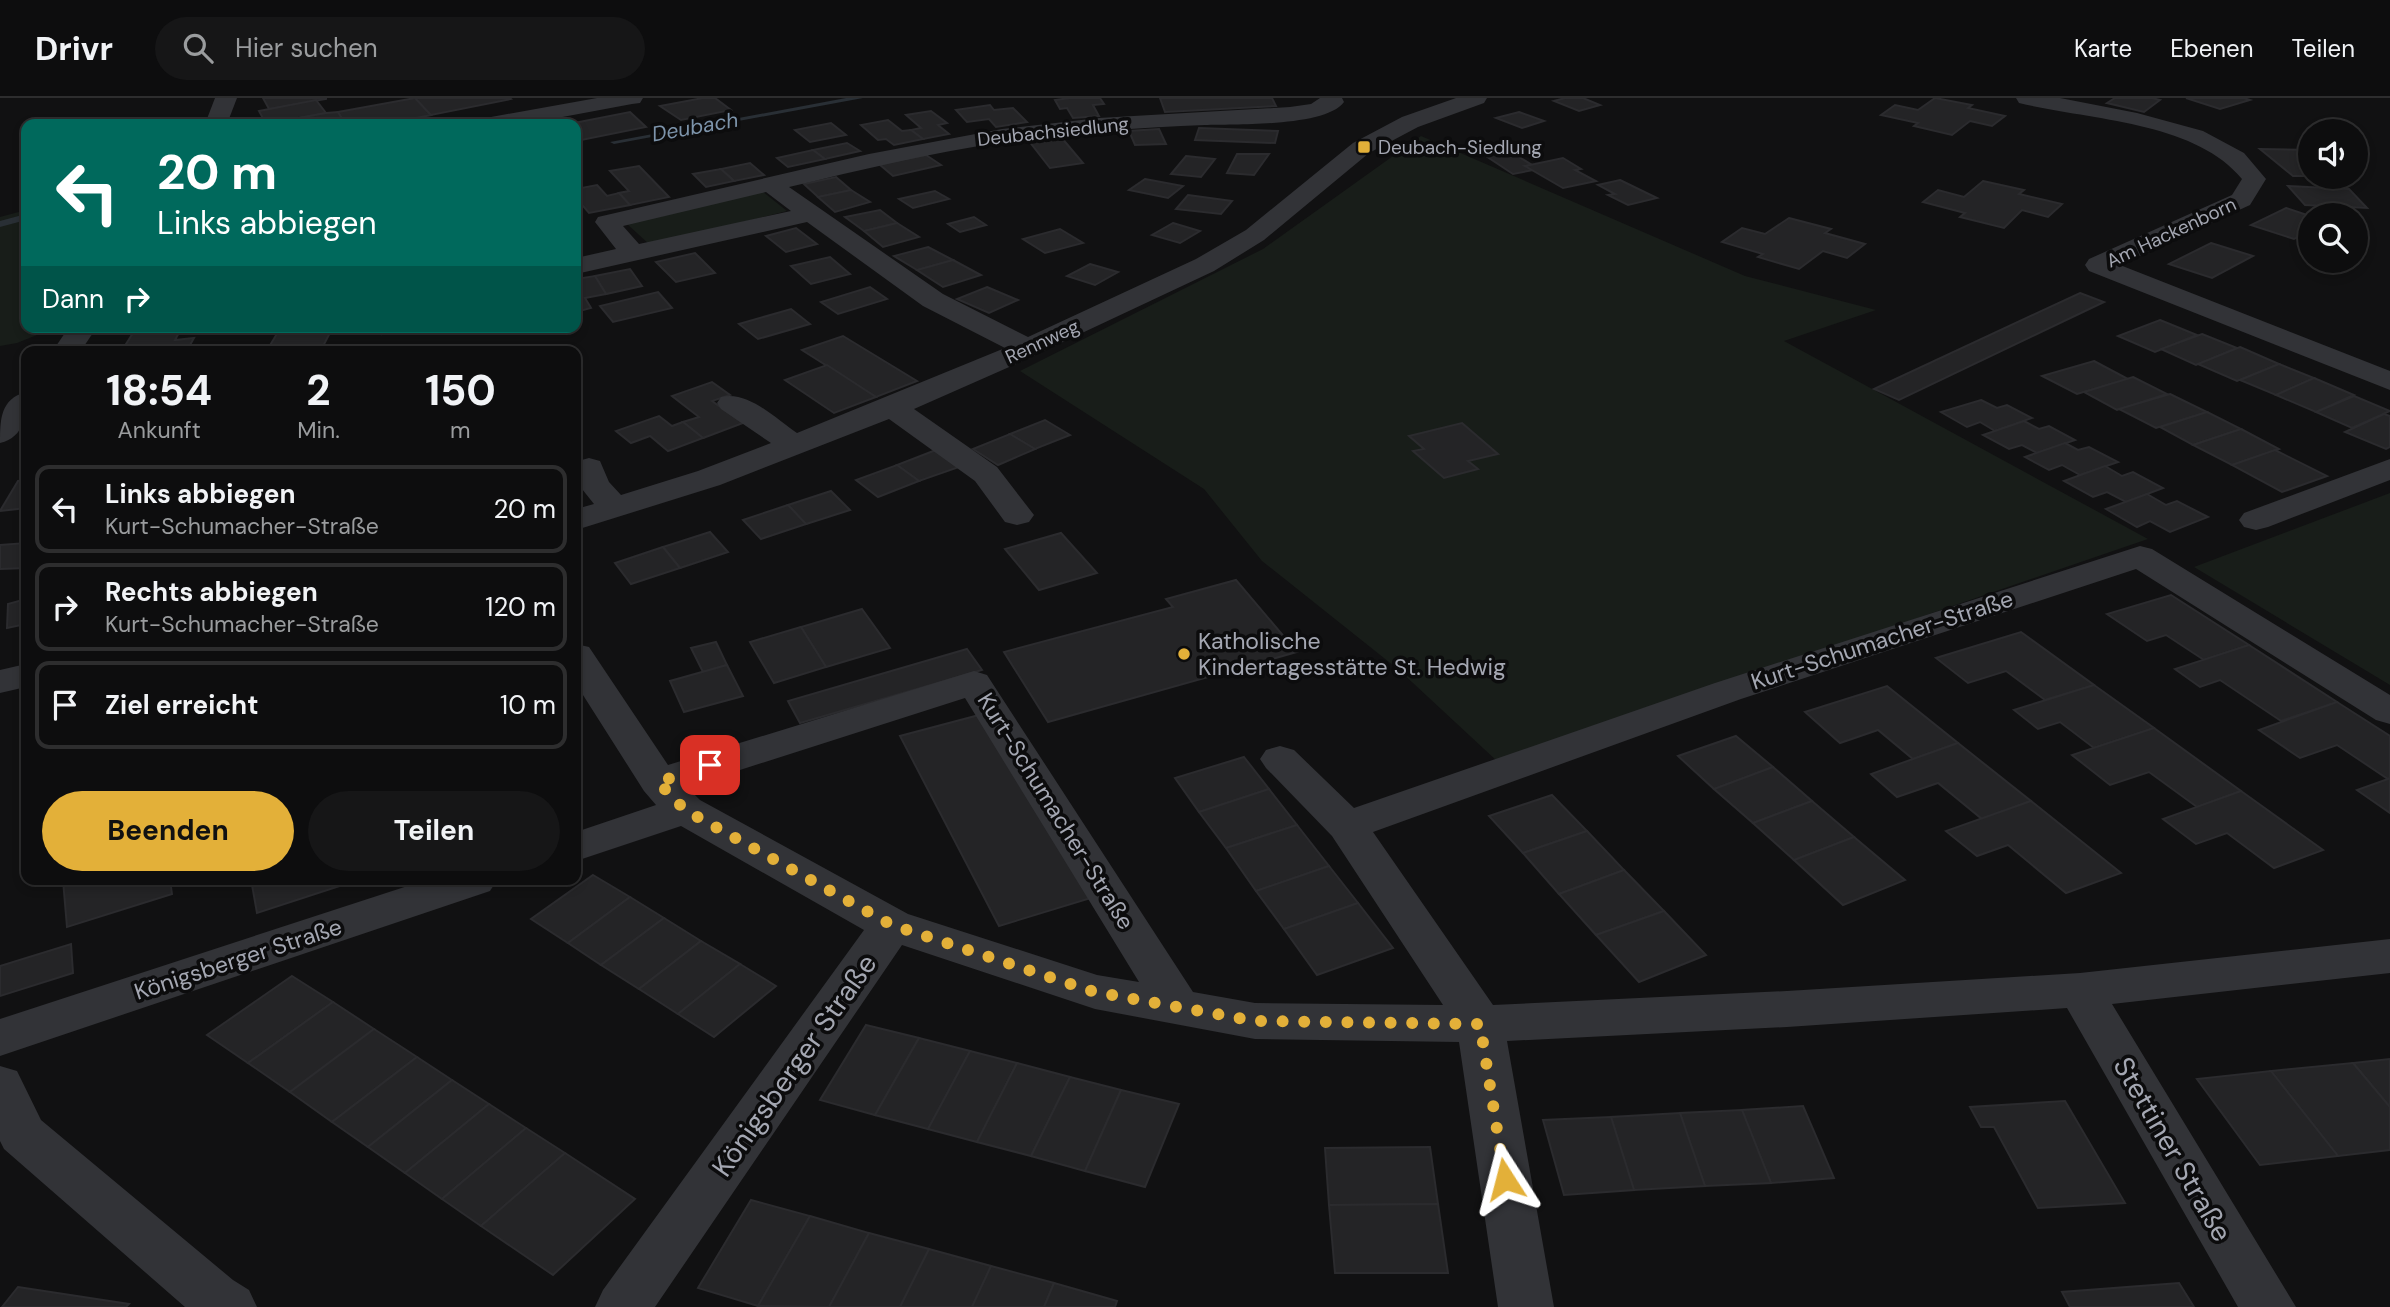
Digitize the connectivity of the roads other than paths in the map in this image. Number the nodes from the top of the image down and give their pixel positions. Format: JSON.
{"nodes":[{"id":1,"x":226,"y":98,"type":"edge"},
{"id":2,"x":632,"y":98,"type":"edge"},
{"id":3,"x":1331,"y":98,"type":"edge"},
{"id":4,"x":1427,"y":98,"type":"edge"},
{"id":5,"x":1476,"y":98,"type":"edge"},
{"id":6,"x":2027,"y":98,"type":"edge"},
{"id":7,"x":1449,"y":107,"type":"junction"},
{"id":8,"x":218,"y":119,"type":"edge"},
{"id":9,"x":518,"y":119,"type":"edge"},
{"id":10,"x":770,"y":184,"type":"junction"},
{"id":11,"x":811,"y":214,"type":"junction"},
{"id":12,"x":634,"y":255,"type":"junction"},
{"id":13,"x":581,"y":265,"type":"edge"},
{"id":14,"x":1027,"y":348,"type":"junction"},
{"id":15,"x":2390,"y":382,"type":"edge"},
{"id":16,"x":732,"y":403,"type":"dead end"},
{"id":17,"x":21,"y":407,"type":"edge"},
{"id":18,"x":892,"y":407,"type":"junction"},
{"id":19,"x":0,"y":434,"type":"edge"},
{"id":20,"x":794,"y":445,"type":"junction"},
{"id":21,"x":589,"y":468,"type":"dead end"},
{"id":22,"x":2390,"y":469,"type":"edge"},
{"id":23,"x":615,"y":508,"type":"junction"},
{"id":24,"x":1017,"y":515,"type":"dead end"},
{"id":25,"x":581,"y":518,"type":"edge"},
{"id":26,"x":2256,"y":520,"type":"dead end"},
{"id":27,"x":581,"y":662,"type":"edge"},
{"id":28,"x":21,"y":676,"type":"edge"},
{"id":29,"x":0,"y":682,"type":"edge"},
{"id":30,"x":2390,"y":712,"type":"edge"},
{"id":31,"x":1280,"y":759,"type":"dead end"},
{"id":32,"x":672,"y":796,"type":"junction"},
{"id":33,"x":1347,"y":826,"type":"junction"},
{"id":34,"x":581,"y":844,"type":"edge"},
{"id":35,"x":460,"y":885,"type":"edge"},
{"id":36,"x":892,"y":925,"type":"junction"},
{"id":37,"x":2390,"y":956,"type":"edge"},
{"id":38,"x":2080,"y":990,"type":"junction"},
{"id":39,"x":1180,"y":1008,"type":"junction"},
{"id":40,"x":1480,"y":1024,"type":"junction"},
{"id":41,"x":0,"y":1038,"type":"edge"},
{"id":42,"x":0,"y":1085,"type":"edge"},
{"id":43,"x":229,"y":1307,"type":"edge"},
{"id":44,"x":622,"y":1307,"type":"edge"},
{"id":45,"x":1527,"y":1307,"type":"edge"},
{"id":46,"x":2268,"y":1307,"type":"edge"}],
"edges":[{"from":1,"to":8,"type":"street"},
{"from":2,"to":9,"type":"street"},
{"from":3,"to":10,"type":"street","name":"Deubachsiedlung"},
{"from":4,"to":7,"type":"street"},
{"from":5,"to":7,"type":"street","name":"Rennweg"},
{"from":6,"to":15,"type":"street","name":"Am Hackenborn"},
{"from":7,"to":14,"type":"street","name":"Rennweg"},
{"from":10,"to":11,"type":"street"},
{"from":10,"to":12,"type":"street","name":"Deubachsiedlung"},
{"from":11,"to":12,"type":"street"},
{"from":11,"to":14,"type":"street"},
{"from":12,"to":13,"type":"street"},
{"from":14,"to":18,"type":"street","name":"Rennweg"},
{"from":16,"to":20,"type":"street"},
{"from":17,"to":19,"type":"street"},
{"from":18,"to":20,"type":"street","name":"Rennweg"},
{"from":18,"to":24,"type":"street"},
{"from":20,"to":23,"type":"street","name":"Rennweg"},
{"from":21,"to":23,"type":"street"},
{"from":22,"to":26,"type":"street"},
{"from":23,"to":25,"type":"street","name":"Rennweg"},
{"from":27,"to":32,"type":"street"},
{"from":28,"to":29,"type":"street"},
{"from":30,"to":33,"type":"street","name":"Kurt-Schumacher-Straße"},
{"from":31,"to":33,"type":"street"},
{"from":32,"to":34,"type":"street"},
{"from":32,"to":36,"type":"street"},
{"from":32,"to":39,"type":"street","name":"Kurt-Schumacher-Straße"},
{"from":33,"to":40,"type":"street"},
{"from":35,"to":41,"type":"street","name":"Königsberger Straße"},
{"from":36,"to":39,"type":"street"},
{"from":36,"to":44,"type":"street","name":"Königsberger Straße"},
{"from":37,"to":38,"type":"street"},
{"from":38,"to":40,"type":"street"},
{"from":38,"to":46,"type":"street","name":"Stettiner Straße"},
{"from":39,"to":40,"type":"street"},
{"from":40,"to":45,"type":"street"},
{"from":42,"to":43,"type":"street"}]}
